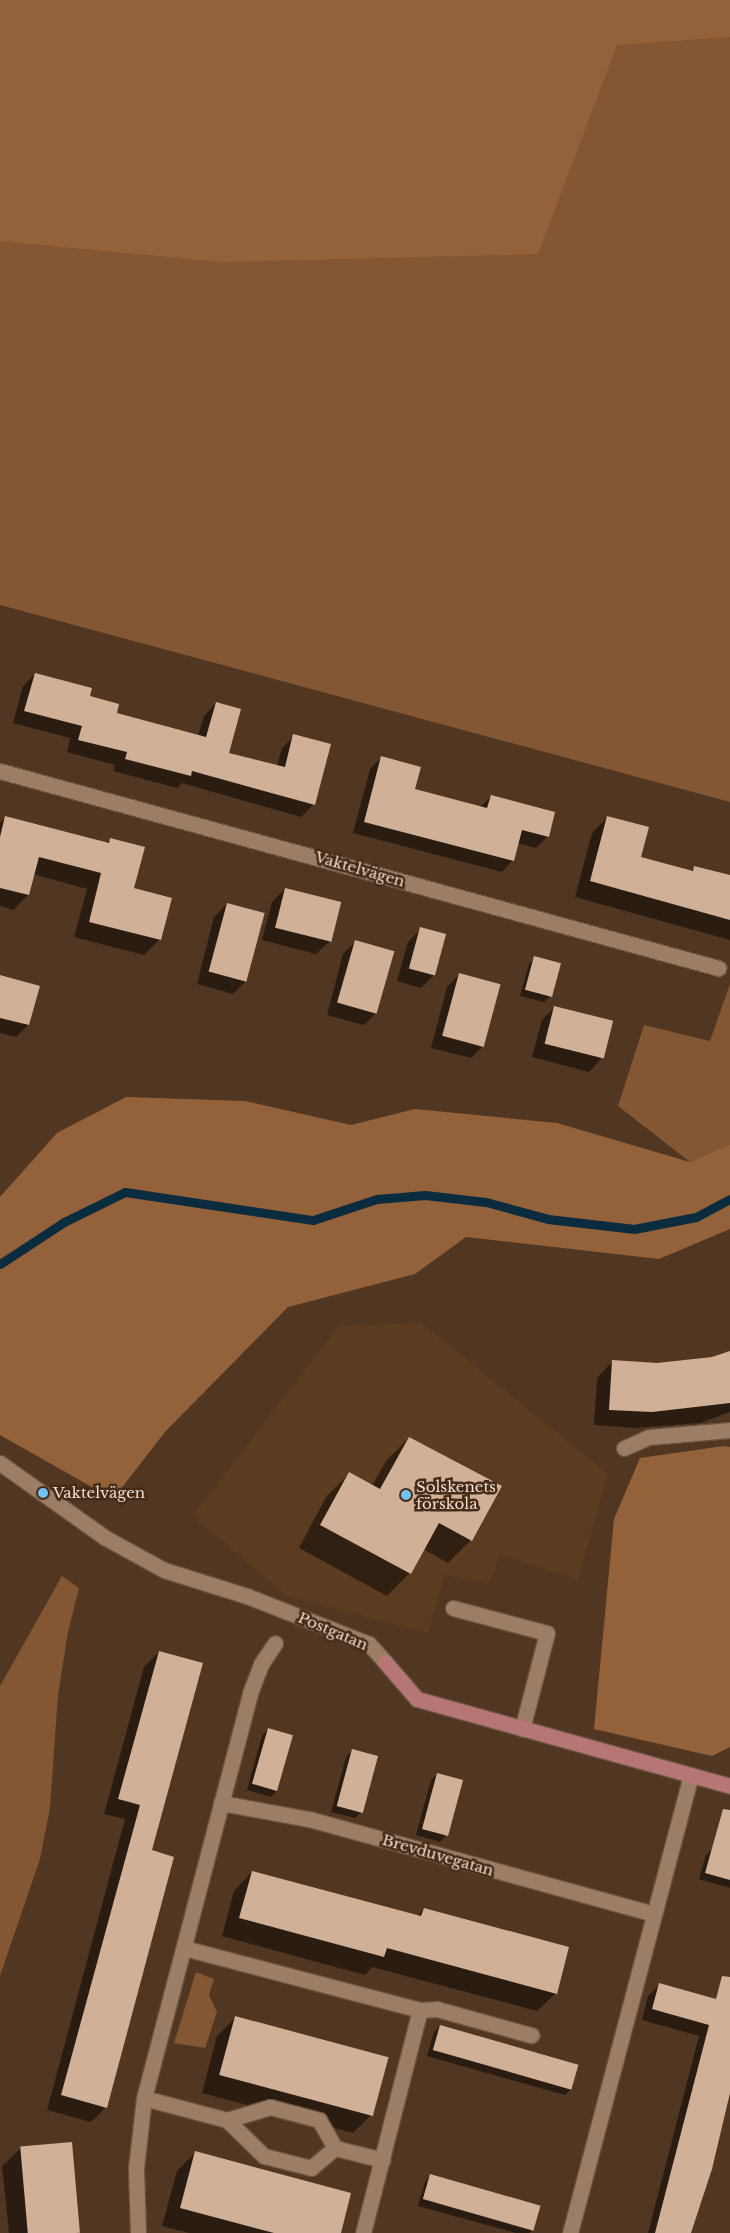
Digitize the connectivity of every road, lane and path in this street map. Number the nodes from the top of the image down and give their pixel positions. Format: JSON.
{"nodes":[{"id":1,"x":0,"y":772,"type":"edge"},
{"id":2,"x":718,"y":968,"type":"dead end"},
{"id":3,"x":730,"y":1430,"type":"edge"},
{"id":4,"x":624,"y":1448,"type":"dead end"},
{"id":5,"x":0,"y":1463,"type":"edge"},
{"id":6,"x":453,"y":1608,"type":"dead end"},
{"id":7,"x":275,"y":1643,"type":"dead end"},
{"id":8,"x":522,"y":1728,"type":"junction"},
{"id":9,"x":691,"y":1776,"type":"junction"},
{"id":10,"x":730,"y":1786,"type":"edge"},
{"id":11,"x":221,"y":1804,"type":"junction"},
{"id":12,"x":653,"y":1914,"type":"junction"},
{"id":13,"x":184,"y":1948,"type":"junction"},
{"id":14,"x":420,"y":2010,"type":"junction"},
{"id":15,"x":531,"y":2035,"type":"dead end"},
{"id":16,"x":144,"y":2098,"type":"junction"},
{"id":17,"x":227,"y":2120,"type":"junction"},
{"id":18,"x":335,"y":2148,"type":"junction"},
{"id":19,"x":383,"y":2160,"type":"junction"},
{"id":20,"x":138,"y":2233,"type":"edge"},
{"id":21,"x":363,"y":2233,"type":"edge"},
{"id":22,"x":570,"y":2233,"type":"edge"}],
"edges":[{"from":1,"to":2,"type":"street","name":"Vaktelvägen"},
{"from":3,"to":4,"type":"street"},
{"from":5,"to":8,"type":"street","name":"Postgatan"},
{"from":6,"to":8,"type":"street"},
{"from":7,"to":11,"type":"street"},
{"from":8,"to":9,"type":"street","name":"Postgatan"},
{"from":9,"to":10,"type":"street","name":"Postgatan"},
{"from":9,"to":12,"type":"street"},
{"from":11,"to":12,"type":"street","name":"Brevduvegatan"},
{"from":11,"to":13,"type":"street"},
{"from":12,"to":22,"type":"street"},
{"from":13,"to":14,"type":"street"},
{"from":13,"to":16,"type":"street"},
{"from":14,"to":15,"type":"street"},
{"from":14,"to":19,"type":"street"},
{"from":16,"to":17,"type":"street"},
{"from":16,"to":20,"type":"street"},
{"from":17,"to":18,"type":"street"},
{"from":17,"to":18,"type":"street"},
{"from":18,"to":19,"type":"street"},
{"from":19,"to":21,"type":"street"}]}
